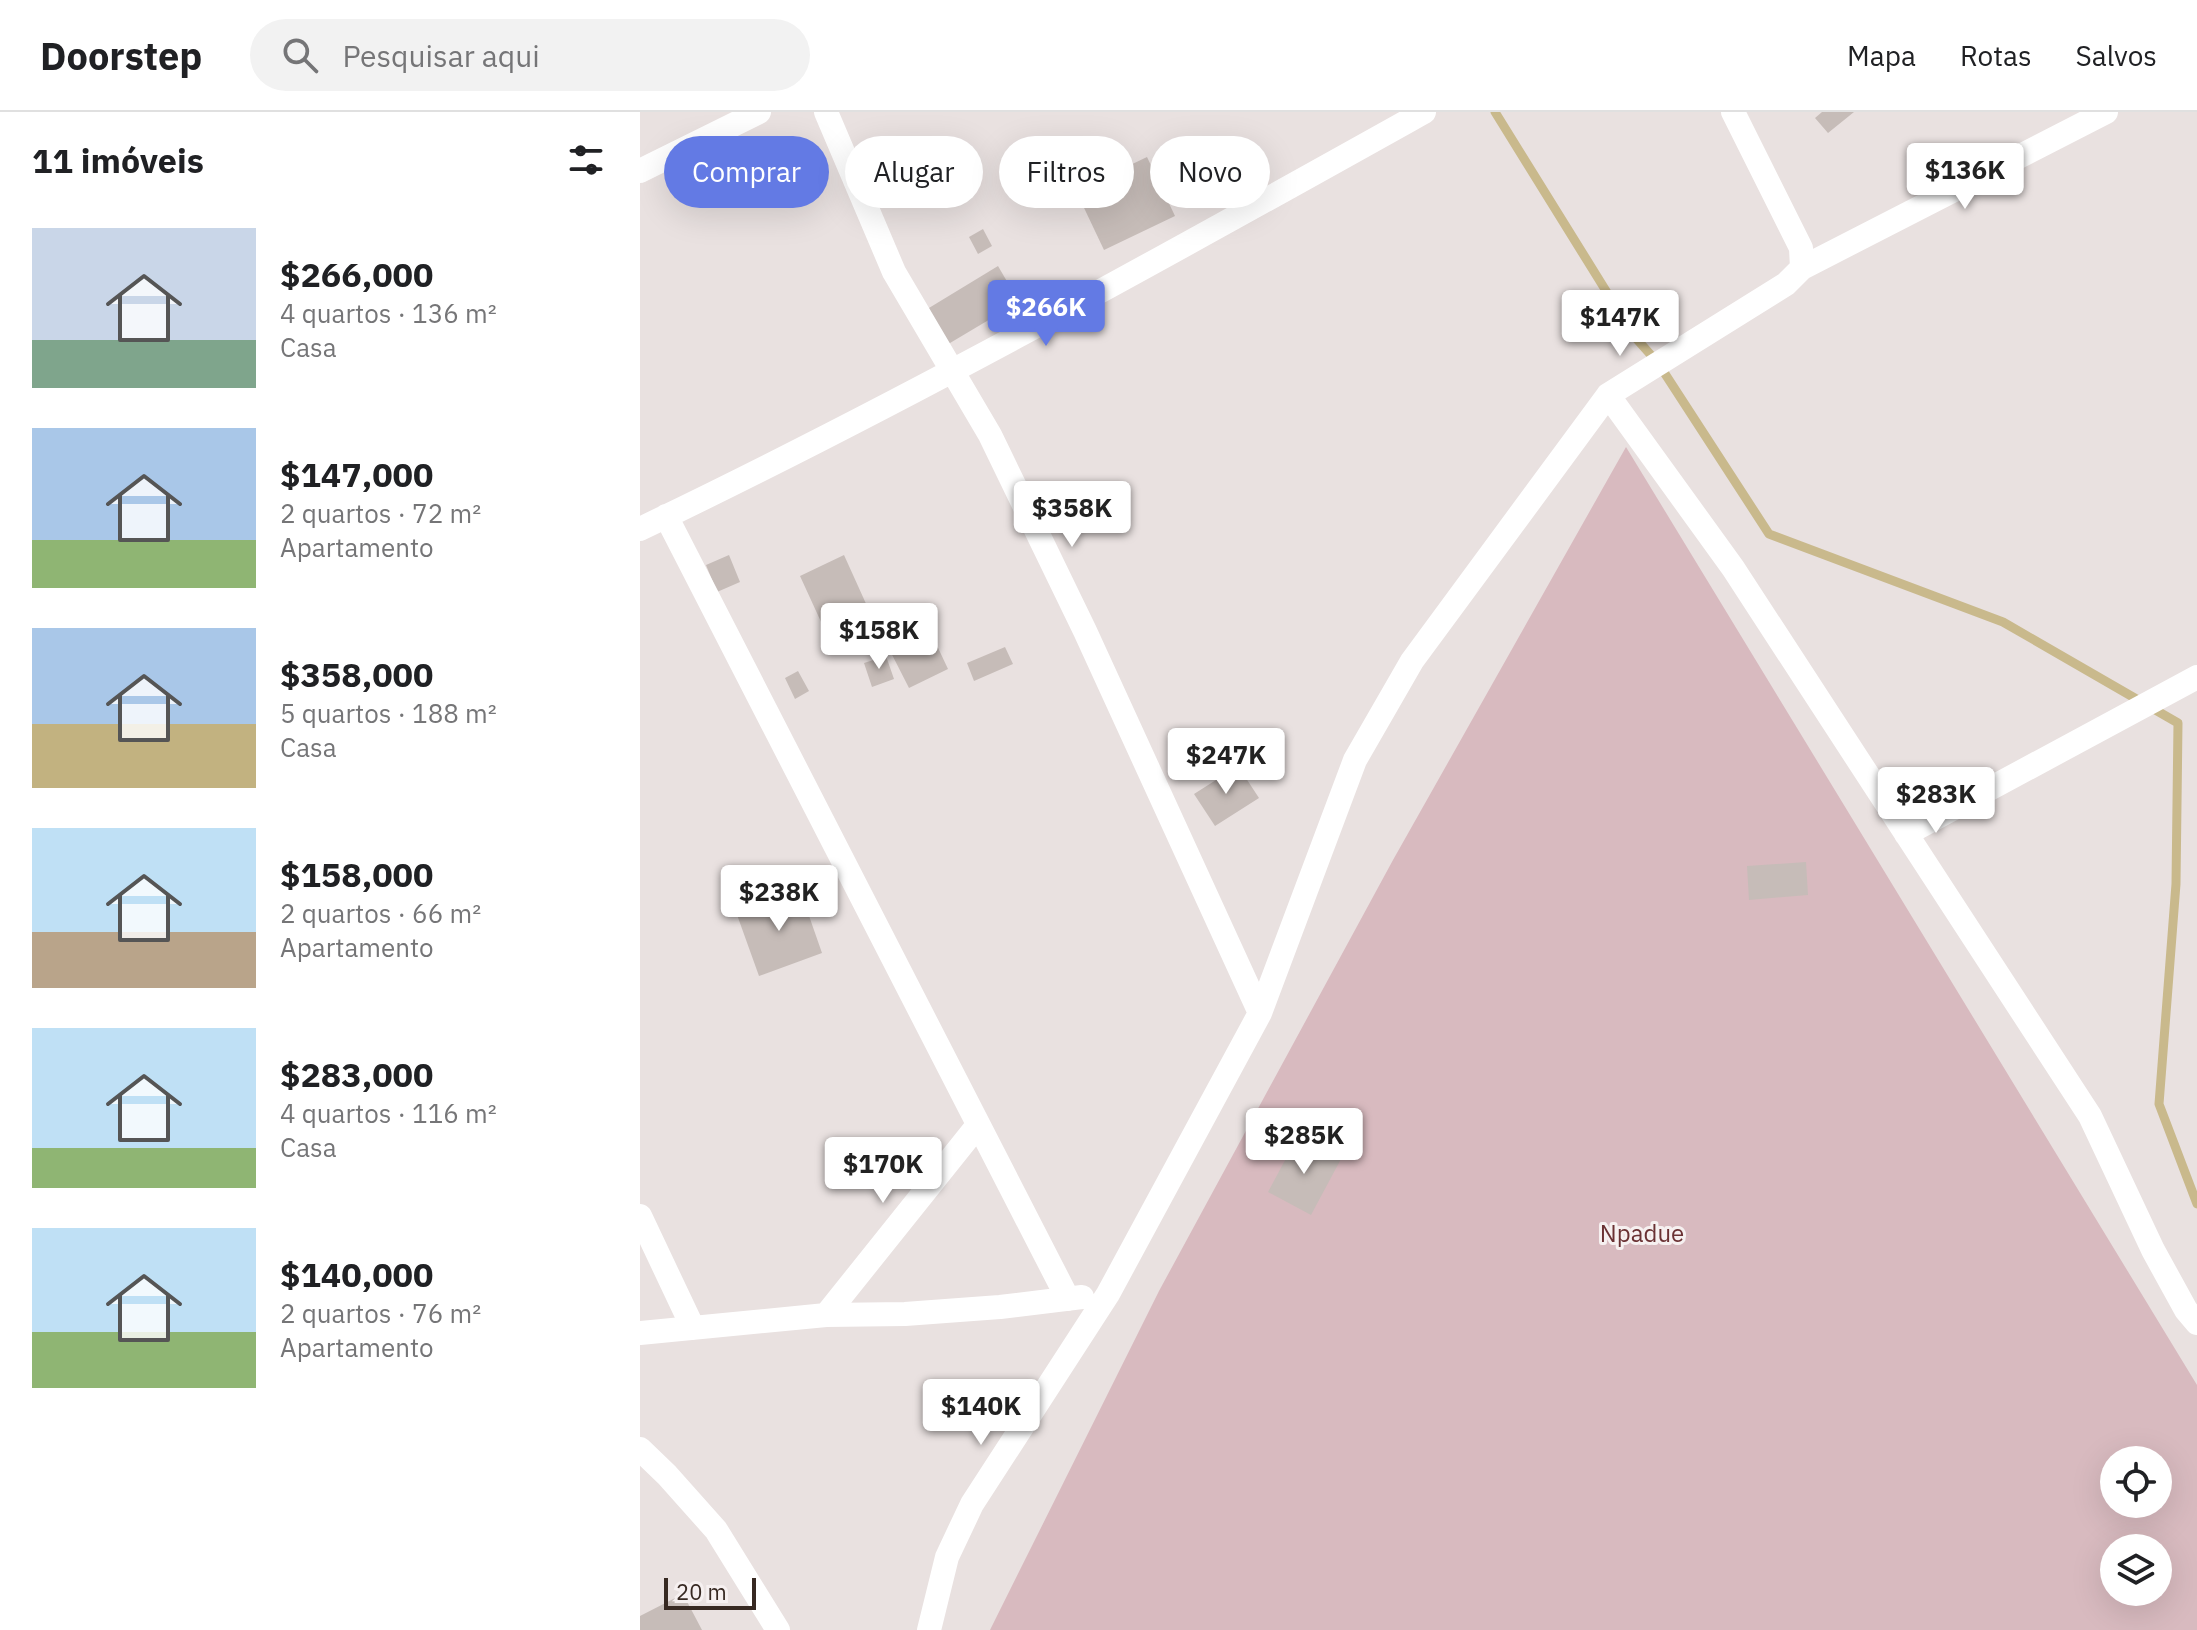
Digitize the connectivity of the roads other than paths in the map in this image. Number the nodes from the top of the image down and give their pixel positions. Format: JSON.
{"nodes":[{"id":1,"x":759,"y":112,"type":"edge"},
{"id":2,"x":826,"y":112,"type":"edge"},
{"id":3,"x":1424,"y":112,"type":"edge"},
{"id":4,"x":1733,"y":112,"type":"edge"},
{"id":5,"x":2106,"y":112,"type":"edge"},
{"id":6,"x":640,"y":171,"type":"edge"},
{"id":7,"x":1802,"y":268,"type":"junction"},
{"id":8,"x":953,"y":370,"type":"junction"},
{"id":9,"x":1608,"y":395,"type":"junction"},
{"id":10,"x":666,"y":516,"type":"junction"},
{"id":11,"x":640,"y":529,"type":"edge"},
{"id":12,"x":2197,"y":677,"type":"edge"},
{"id":13,"x":1906,"y":834,"type":"junction"},
{"id":14,"x":1260,"y":1013,"type":"junction"},
{"id":15,"x":978,"y":1125,"type":"junction"},
{"id":16,"x":640,"y":1216,"type":"edge"},
{"id":17,"x":1108,"y":1294,"type":"junction"},
{"id":18,"x":1068,"y":1299,"type":"junction"},
{"id":19,"x":826,"y":1315,"type":"junction"},
{"id":20,"x":2197,"y":1323,"type":"edge"},
{"id":21,"x":693,"y":1328,"type":"junction"},
{"id":22,"x":640,"y":1333,"type":"edge"},
{"id":23,"x":640,"y":1449,"type":"edge"},
{"id":24,"x":778,"y":1630,"type":"edge"},
{"id":25,"x":929,"y":1630,"type":"edge"}],
"edges":[{"from":1,"to":6,"type":"street"},
{"from":2,"to":8,"type":"street"},
{"from":3,"to":8,"type":"street"},
{"from":4,"to":7,"type":"street"},
{"from":5,"to":7,"type":"street"},
{"from":7,"to":9,"type":"street"},
{"from":8,"to":10,"type":"street"},
{"from":8,"to":14,"type":"street"},
{"from":9,"to":13,"type":"street"},
{"from":9,"to":14,"type":"street"},
{"from":10,"to":11,"type":"street"},
{"from":10,"to":15,"type":"street"},
{"from":12,"to":13,"type":"street"},
{"from":13,"to":20,"type":"street"},
{"from":14,"to":17,"type":"street"},
{"from":15,"to":18,"type":"street"},
{"from":15,"to":19,"type":"street"},
{"from":16,"to":21,"type":"street"},
{"from":17,"to":18,"type":"street"},
{"from":17,"to":25,"type":"street"},
{"from":18,"to":19,"type":"street"},
{"from":19,"to":21,"type":"street"},
{"from":21,"to":22,"type":"street"},
{"from":23,"to":24,"type":"street"}]}
